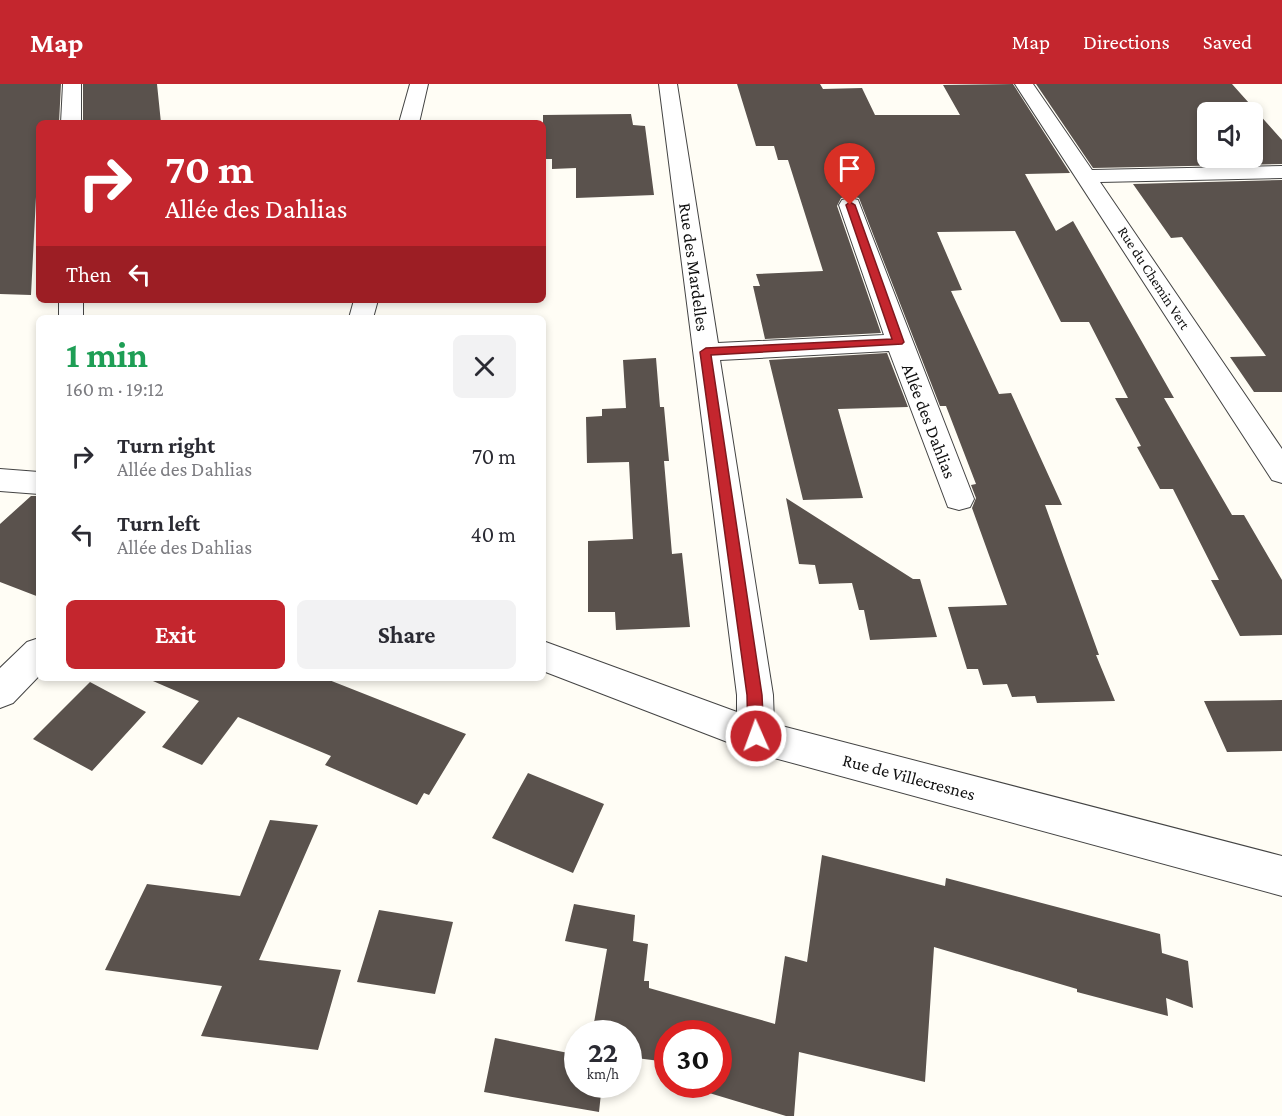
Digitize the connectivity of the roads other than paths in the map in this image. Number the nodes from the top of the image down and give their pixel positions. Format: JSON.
{"nodes":[{"id":1,"x":72,"y":84,"type":"edge"},
{"id":2,"x":419,"y":84,"type":"edge"},
{"id":3,"x":668,"y":84,"type":"edge"},
{"id":4,"x":1024,"y":84,"type":"edge"},
{"id":5,"x":72,"y":120,"type":"edge"},
{"id":6,"x":410,"y":120,"type":"edge"},
{"id":7,"x":1282,"y":172,"type":"edge"},
{"id":8,"x":1087,"y":176,"type":"junction"},
{"id":9,"x":850,"y":205,"type":"dead end"},
{"id":10,"x":898,"y":342,"type":"junction"},
{"id":11,"x":706,"y":352,"type":"junction"},
{"id":12,"x":1282,"y":472,"type":"edge"},
{"id":13,"x":0,"y":480,"type":"edge"},
{"id":14,"x":36,"y":483,"type":"edge"},
{"id":15,"x":959,"y":499,"type":"dead end"},
{"id":16,"x":36,"y":657,"type":"edge"},
{"id":17,"x":546,"y":657,"type":"edge"},
{"id":18,"x":0,"y":692,"type":"edge"},
{"id":19,"x":756,"y":736,"type":"junction"},
{"id":20,"x":1282,"y":876,"type":"edge"}],
"edges":[{"from":1,"to":5,"type":"street"},
{"from":2,"to":6,"type":"street"},
{"from":3,"to":11,"type":"street","name":"Rue des Mardelles"},
{"from":4,"to":8,"type":"street","name":"Rue du Chemin Vert"},
{"from":7,"to":8,"type":"street"},
{"from":8,"to":12,"type":"street","name":"Rue du Chemin Vert"},
{"from":9,"to":10,"type":"street","name":"Allée des Dahlias"},
{"from":10,"to":11,"type":"street","name":"Allée des Dahlias"},
{"from":10,"to":15,"type":"street","name":"Allée des Dahlias"},
{"from":11,"to":19,"type":"street","name":"Rue des Mardelles"},
{"from":13,"to":14,"type":"street"},
{"from":16,"to":18,"type":"street"},
{"from":17,"to":19,"type":"street","name":"Rue de Villecresnes"},
{"from":19,"to":20,"type":"street","name":"Rue de Villecresnes"}]}
